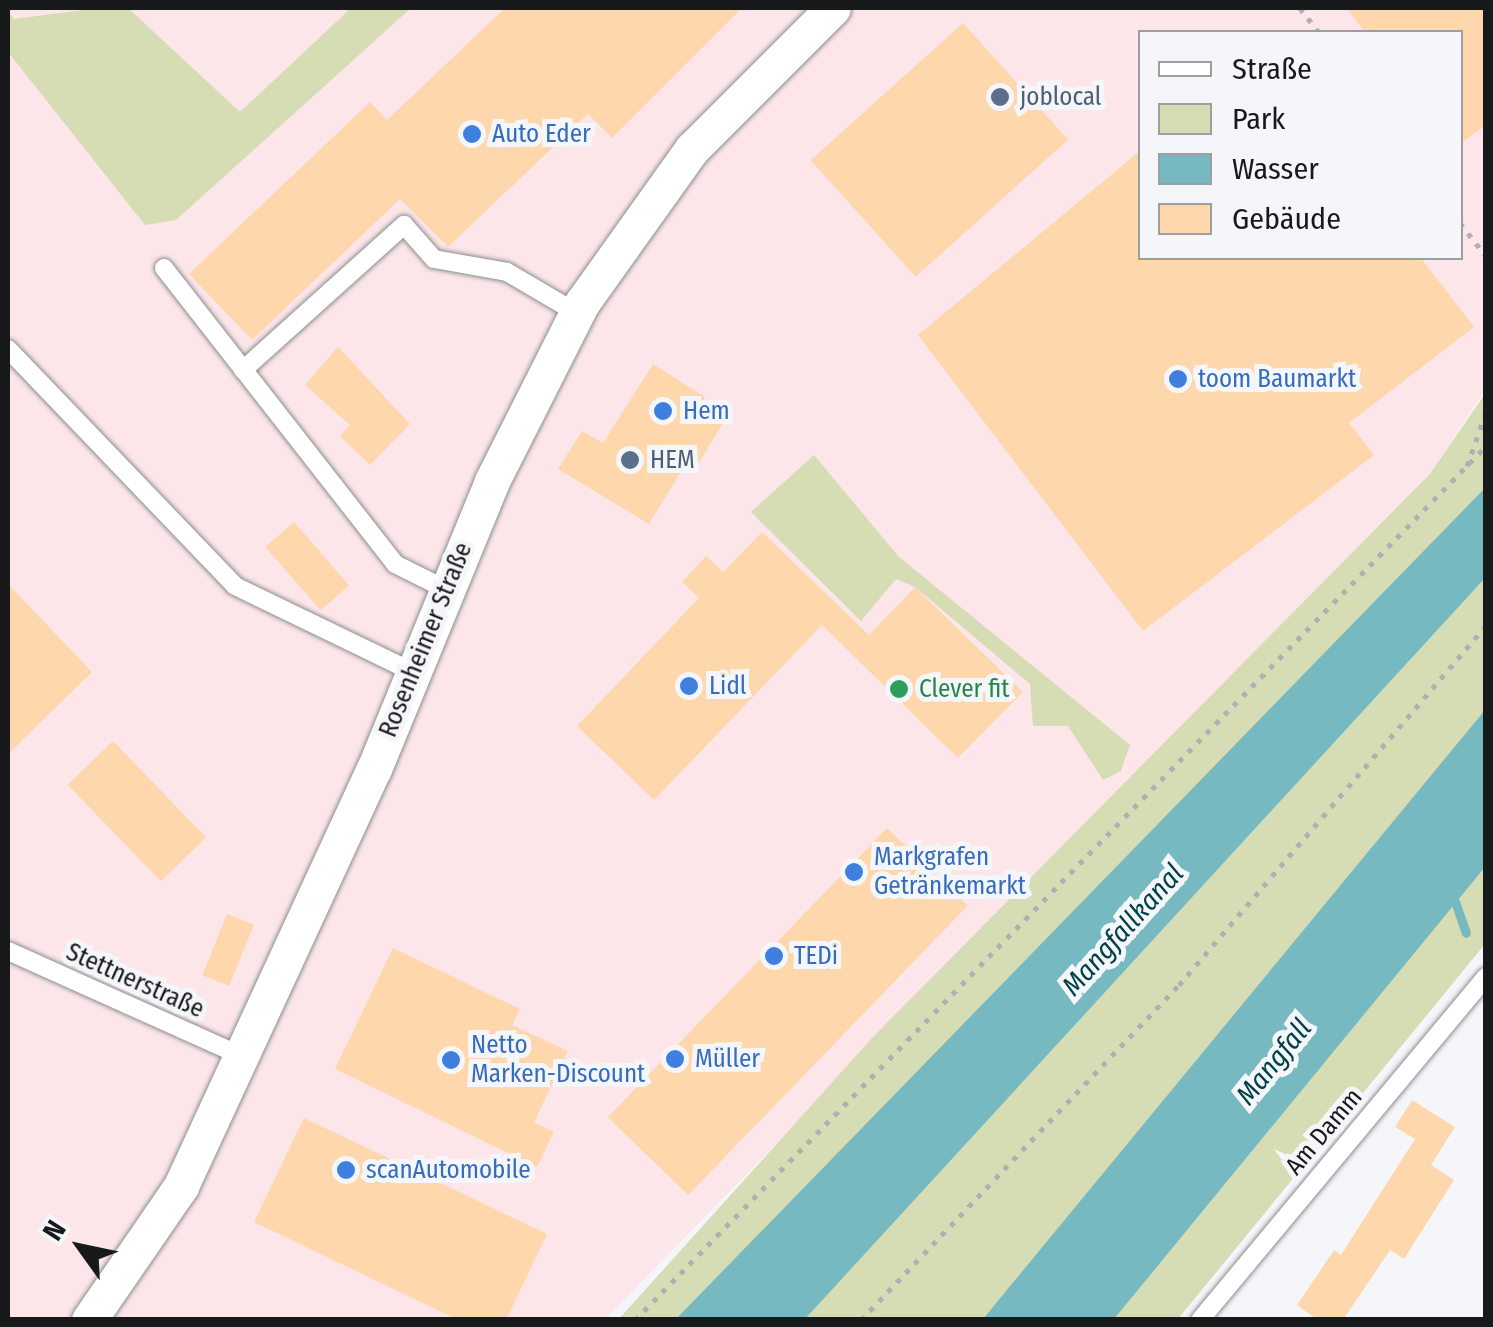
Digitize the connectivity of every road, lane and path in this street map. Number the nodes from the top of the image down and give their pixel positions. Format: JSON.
{"nodes":[{"id":1,"x":833,"y":8,"type":"edge"},
{"id":2,"x":1300,"y":8,"type":"edge"},
{"id":3,"x":1317,"y":30,"type":"edge"},
{"id":4,"x":1463,"y":226,"type":"edge"},
{"id":5,"x":1486,"y":256,"type":"edge"},
{"id":6,"x":164,"y":268,"type":"dead end"},
{"id":7,"x":577,"y":313,"type":"junction"},
{"id":8,"x":8,"y":350,"type":"edge"},
{"id":9,"x":243,"y":370,"type":"junction"},
{"id":10,"x":1486,"y":412,"type":"edge"},
{"id":11,"x":1486,"y":446,"type":"edge"},
{"id":12,"x":1467,"y":469,"type":"junction"},
{"id":13,"x":445,"y":589,"type":"junction"},
{"id":14,"x":1486,"y":626,"type":"edge"},
{"id":15,"x":411,"y":671,"type":"junction"},
{"id":16,"x":8,"y":951,"type":"edge"},
{"id":17,"x":1486,"y":976,"type":"edge"},
{"id":18,"x":242,"y":1056,"type":"junction"},
{"id":19,"x":88,"y":1320,"type":"edge"},
{"id":20,"x":635,"y":1320,"type":"edge"},
{"id":21,"x":861,"y":1320,"type":"edge"},
{"id":22,"x":1200,"y":1320,"type":"edge"}],
"edges":[{"from":1,"to":7,"type":"street","name":"Rosenheimer Straße"},
{"from":2,"to":3,"type":"path"},
{"from":4,"to":5,"type":"path"},
{"from":6,"to":9,"type":"lane"},
{"from":7,"to":9,"type":"lane"},
{"from":7,"to":13,"type":"street","name":"Rosenheimer Straße"},
{"from":8,"to":15,"type":"lane"},
{"from":9,"to":13,"type":"lane"},
{"from":10,"to":12,"type":"path"},
{"from":11,"to":12,"type":"path"},
{"from":12,"to":20,"type":"path"},
{"from":13,"to":15,"type":"street","name":"Rosenheimer Straße"},
{"from":14,"to":21,"type":"path"},
{"from":15,"to":18,"type":"street","name":"Rosenheimer Straße"},
{"from":16,"to":18,"type":"lane","name":"Stettnerstraße"},
{"from":17,"to":22,"type":"lane","name":"Am Damm"},
{"from":18,"to":19,"type":"street","name":"Rosenheimer Straße"}]}
